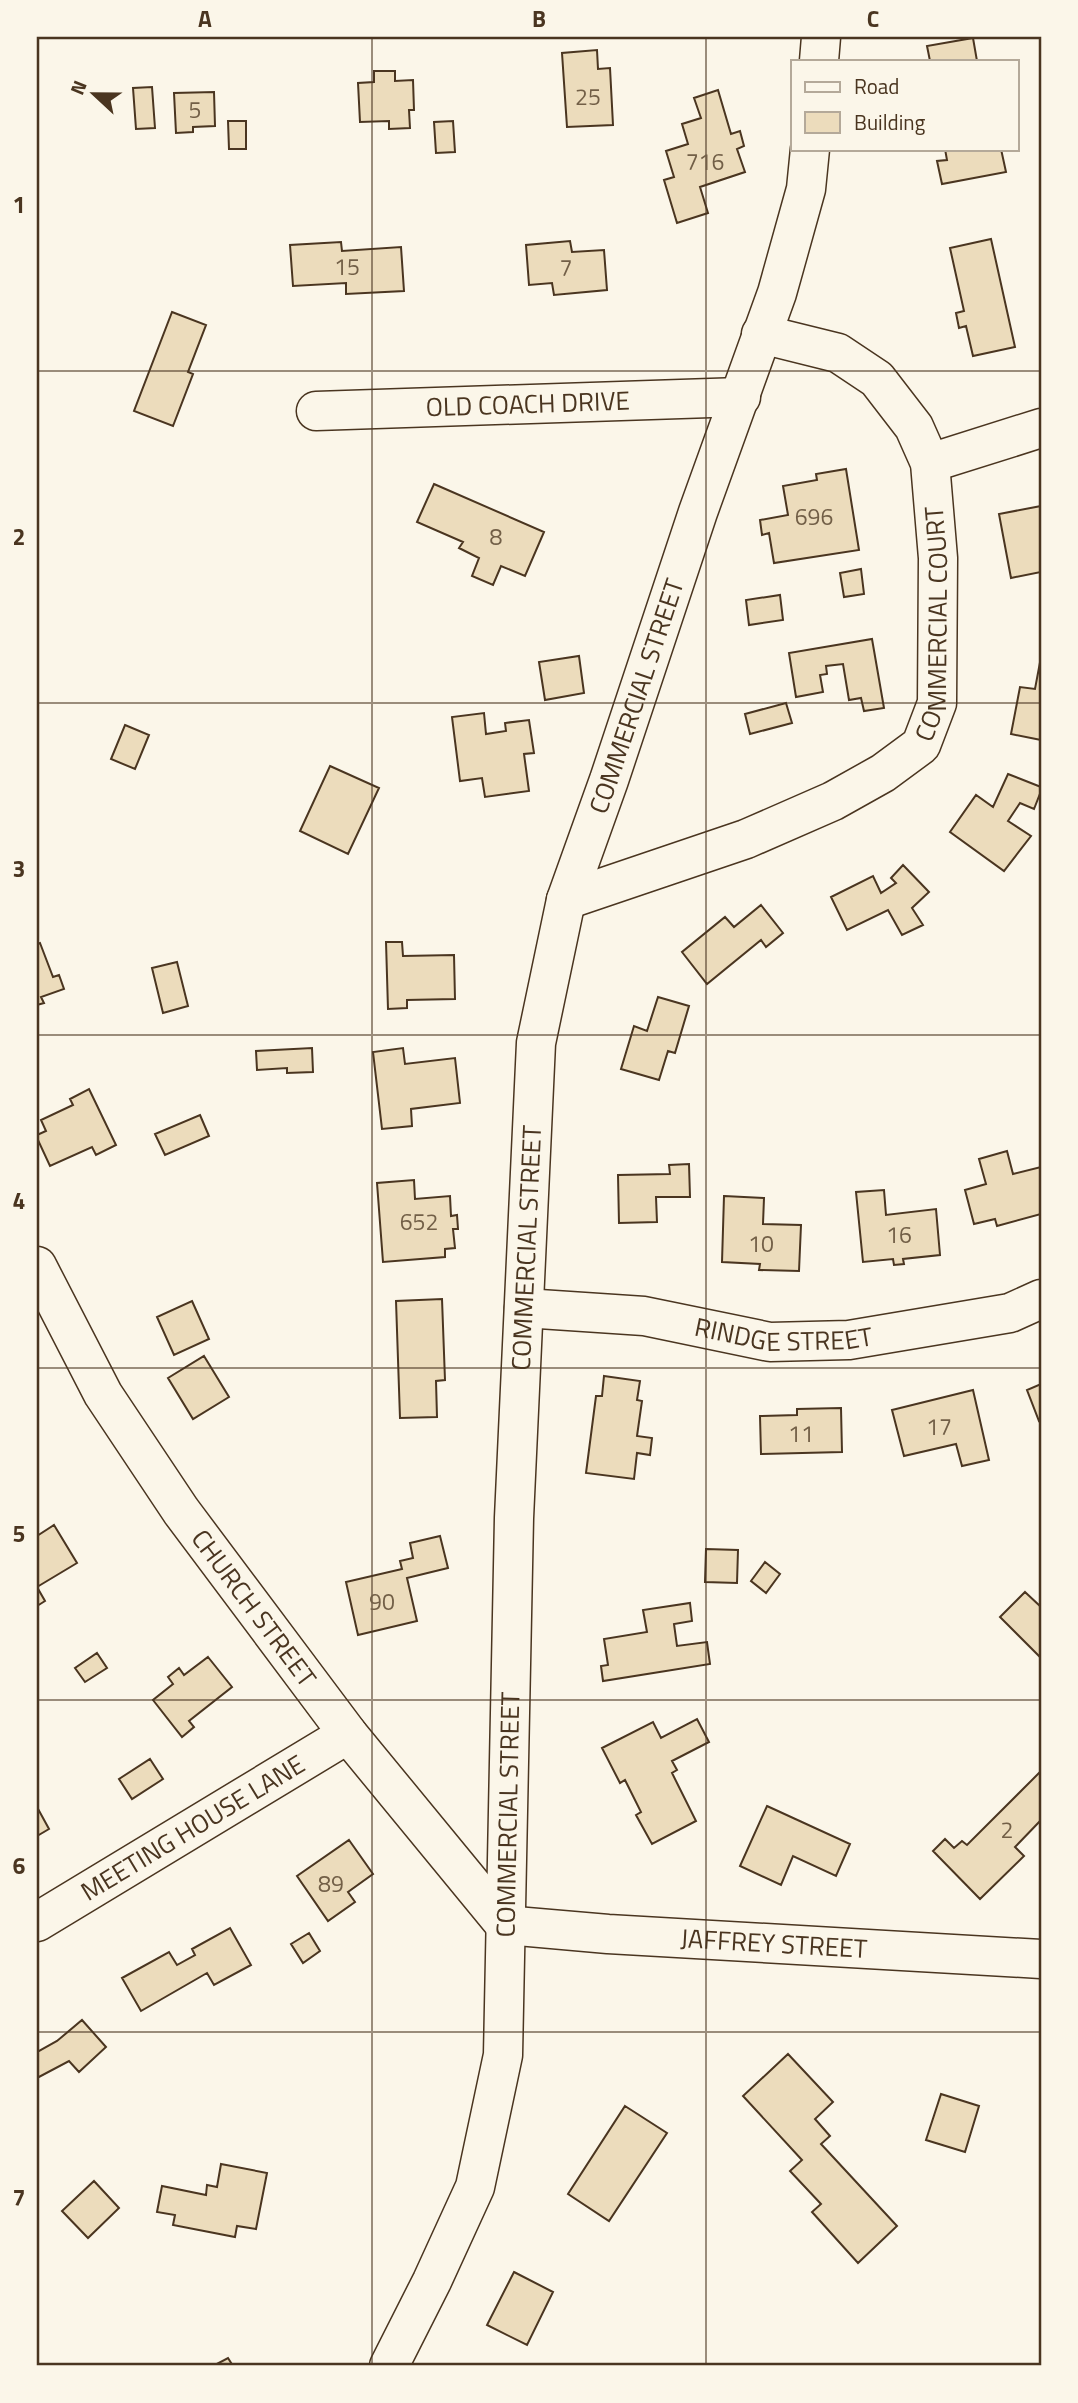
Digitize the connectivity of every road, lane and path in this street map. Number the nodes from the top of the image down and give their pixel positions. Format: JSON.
{"nodes":[{"id":1,"x":821,"y":37,"type":"edge"},
{"id":2,"x":819,"y":60,"type":"edge"},
{"id":3,"x":810,"y":150,"type":"edge"},
{"id":4,"x":761,"y":334,"type":"junction"},
{"id":5,"x":741,"y":397,"type":"junction"},
{"id":6,"x":316,"y":411,"type":"dead end"},
{"id":7,"x":1041,"y":428,"type":"edge"},
{"id":8,"x":930,"y":463,"type":"junction"},
{"id":9,"x":566,"y":900,"type":"junction"},
{"id":10,"x":37,"y":1266,"type":"edge"},
{"id":11,"x":1041,"y":1299,"type":"edge"},
{"id":12,"x":524,"y":1308,"type":"junction"},
{"id":13,"x":348,"y":1734,"type":"junction"},
{"id":14,"x":37,"y":1922,"type":"edge"},
{"id":15,"x":505,"y":1925,"type":"junction"},
{"id":16,"x":1039,"y":1956,"type":"edge"},
{"id":17,"x":388,"y":2366,"type":"edge"}],
"edges":[{"from":1,"to":2,"type":"street"},
{"from":3,"to":4,"type":"street","name":"COMMERCIAL STREET"},
{"from":4,"to":5,"type":"street","name":"COMMERCIAL STREET"},
{"from":4,"to":8,"type":"street","name":"COMMERCIAL COURT"},
{"from":5,"to":6,"type":"street","name":"OLD COACH DRIVE"},
{"from":5,"to":9,"type":"street","name":"COMMERCIAL STREET"},
{"from":7,"to":8,"type":"street"},
{"from":8,"to":9,"type":"street","name":"COMMERCIAL COURT"},
{"from":9,"to":12,"type":"street","name":"COMMERCIAL STREET"},
{"from":10,"to":13,"type":"street","name":"CHURCH STREET"},
{"from":11,"to":12,"type":"street","name":"RINDGE STREET"},
{"from":12,"to":15,"type":"street","name":"COMMERCIAL STREET"},
{"from":13,"to":14,"type":"street","name":"MEETING HOUSE LANE"},
{"from":13,"to":15,"type":"street","name":"CHURCH STREET"},
{"from":15,"to":16,"type":"street","name":"JAFFREY STREET"},
{"from":15,"to":17,"type":"street","name":"COMMERCIAL STREET"}]}
